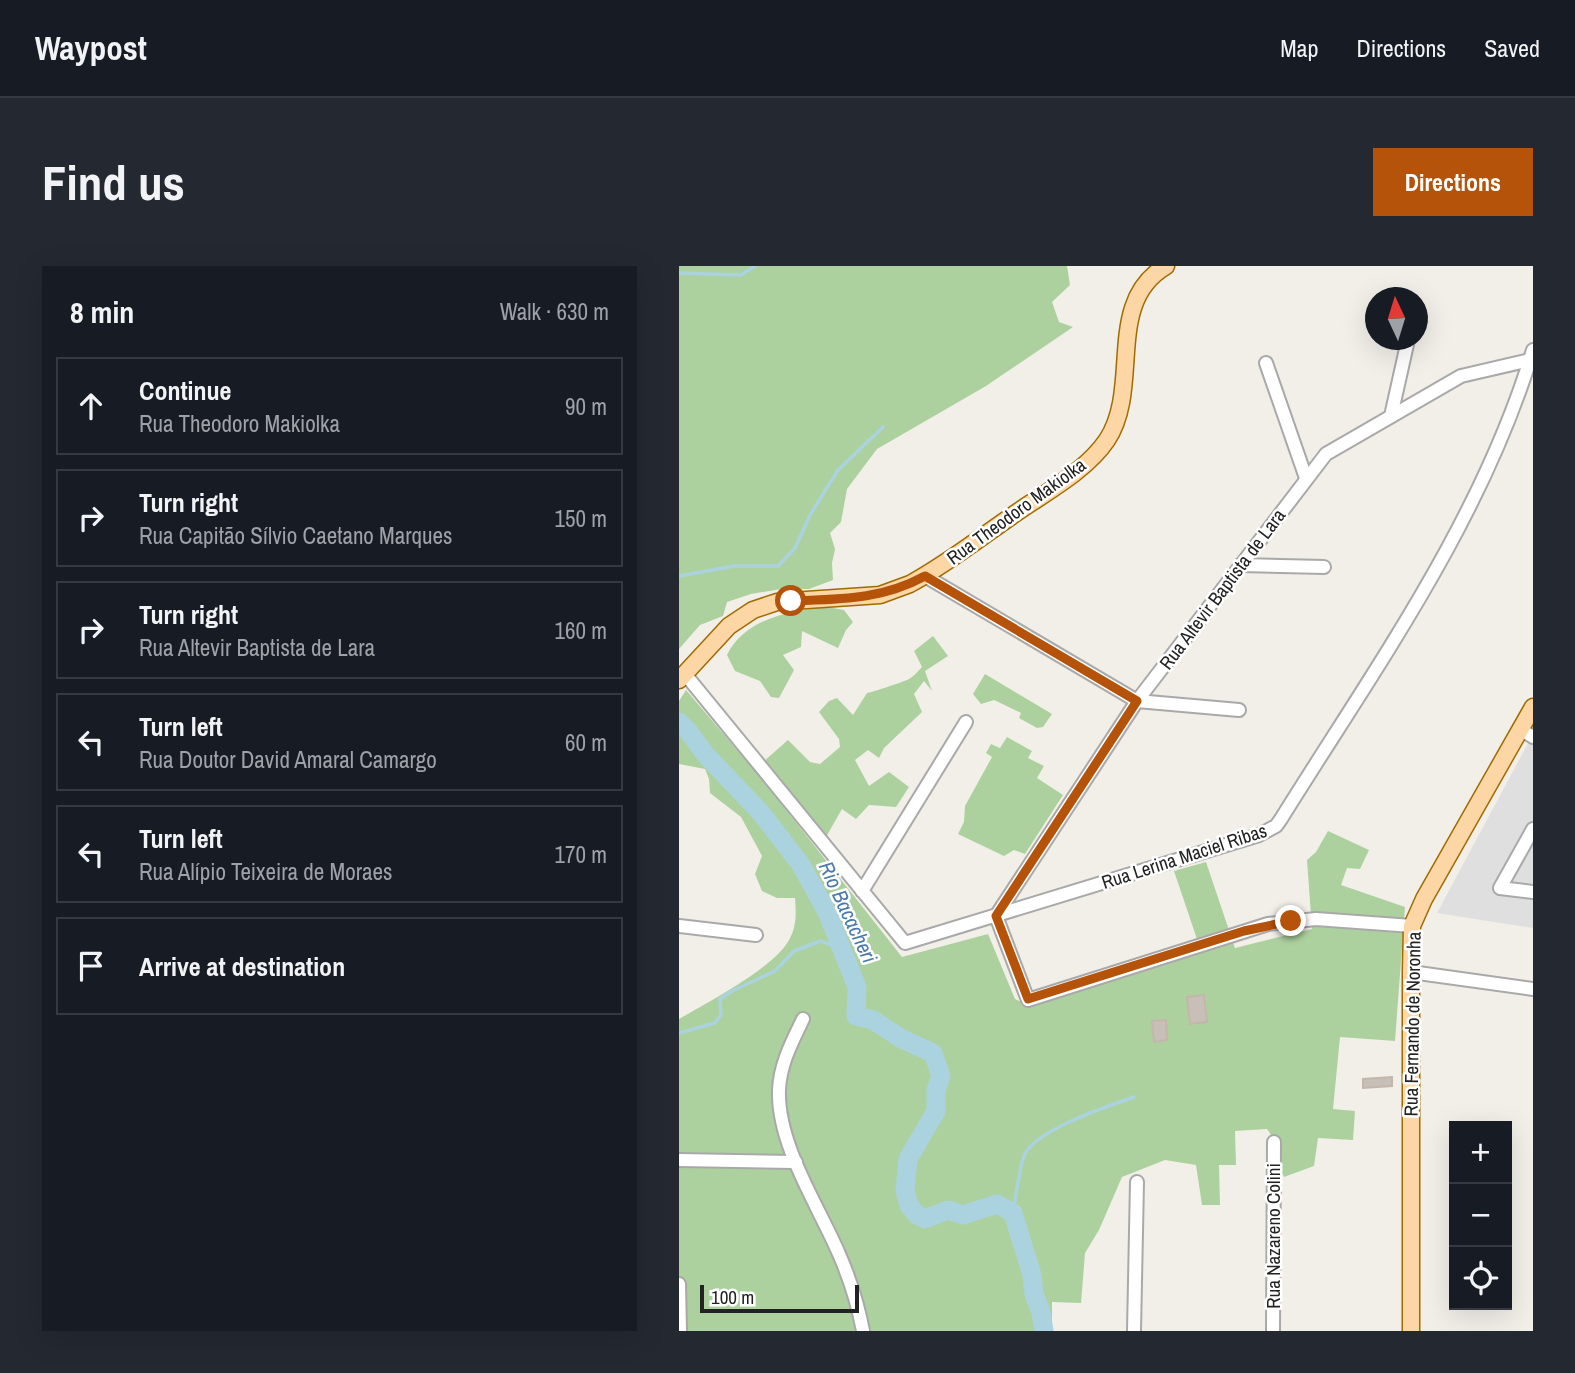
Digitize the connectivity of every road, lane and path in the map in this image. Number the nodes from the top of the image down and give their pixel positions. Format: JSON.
{"nodes":[{"id":1,"x":1166,"y":266,"type":"edge"},
{"id":2,"x":1406,"y":350,"type":"edge"},
{"id":3,"x":1532,"y":355,"type":"edge"},
{"id":4,"x":1266,"y":363,"type":"dead end"},
{"id":5,"x":1391,"y":416,"type":"junction"},
{"id":6,"x":1306,"y":478,"type":"junction"},
{"id":7,"x":1240,"y":565,"type":"junction"},
{"id":8,"x":1324,"y":567,"type":"dead end"},
{"id":9,"x":925,"y":576,"type":"junction"},
{"id":10,"x":682,"y":677,"type":"edge"},
{"id":11,"x":1137,"y":701,"type":"junction"},
{"id":12,"x":1533,"y":707,"type":"edge"},
{"id":13,"x":1238,"y":710,"type":"dead end"},
{"id":14,"x":966,"y":722,"type":"dead end"},
{"id":15,"x":1527,"y":729,"type":"edge"},
{"id":16,"x":1533,"y":829,"type":"edge"},
{"id":17,"x":862,"y":891,"type":"junction"},
{"id":18,"x":1533,"y":892,"type":"edge"},
{"id":19,"x":996,"y":916,"type":"junction"},
{"id":20,"x":679,"y":926,"type":"edge"},
{"id":21,"x":1412,"y":926,"type":"junction"},
{"id":22,"x":756,"y":935,"type":"dead end"},
{"id":23,"x":1411,"y":972,"type":"junction"},
{"id":24,"x":1533,"y":989,"type":"edge"},
{"id":25,"x":803,"y":1019,"type":"dead end"},
{"id":26,"x":1274,"y":1142,"type":"dead end"},
{"id":27,"x":679,"y":1160,"type":"edge"},
{"id":28,"x":796,"y":1163,"type":"junction"},
{"id":29,"x":1137,"y":1182,"type":"dead end"},
{"id":30,"x":679,"y":1284,"type":"edge"},
{"id":31,"x":680,"y":1331,"type":"edge"},
{"id":32,"x":863,"y":1331,"type":"edge"},
{"id":33,"x":1134,"y":1331,"type":"edge"},
{"id":34,"x":1273,"y":1331,"type":"edge"},
{"id":35,"x":1411,"y":1331,"type":"edge"}],
"edges":[{"from":1,"to":9,"type":"main road","name":"Rua Theodoro Makiolka"},
{"from":2,"to":5,"type":"street"},
{"from":3,"to":5,"type":"street","name":"Rua Altevir Baptista de Lara"},
{"from":3,"to":19,"type":"street","name":"Rua Lerina Maciel Ribas"},
{"from":4,"to":6,"type":"street"},
{"from":5,"to":6,"type":"street","name":"Rua Altevir Baptista de Lara"},
{"from":6,"to":7,"type":"street","name":"Rua Altevir Baptista de Lara"},
{"from":7,"to":8,"type":"street"},
{"from":7,"to":11,"type":"street","name":"Rua Altevir Baptista de Lara"},
{"from":9,"to":10,"type":"main road","name":"Rua Theodoro Makiolka"},
{"from":9,"to":11,"type":"street"},
{"from":10,"to":17,"type":"street","name":"Rua Lerina Maciel Ribas"},
{"from":11,"to":13,"type":"street"},
{"from":11,"to":19,"type":"street","name":"Rua Altevir Baptista de Lara"},
{"from":12,"to":15,"type":"main road","name":"Rua Fernando de Noronha"},
{"from":14,"to":17,"type":"street"},
{"from":15,"to":21,"type":"main road","name":"Rua Fernando de Noronha"},
{"from":16,"to":18,"type":"street"},
{"from":17,"to":19,"type":"street","name":"Rua Lerina Maciel Ribas"},
{"from":19,"to":21,"type":"street"},
{"from":20,"to":22,"type":"street"},
{"from":21,"to":23,"type":"main road","name":"Rua Fernando de Noronha"},
{"from":23,"to":24,"type":"street"},
{"from":23,"to":35,"type":"main road","name":"Rua Fernando de Noronha"},
{"from":25,"to":28,"type":"street"},
{"from":26,"to":34,"type":"street","name":"Rua Nazareno Colini"},
{"from":27,"to":28,"type":"street"},
{"from":28,"to":32,"type":"street"},
{"from":29,"to":33,"type":"street"},
{"from":30,"to":31,"type":"street"}]}
